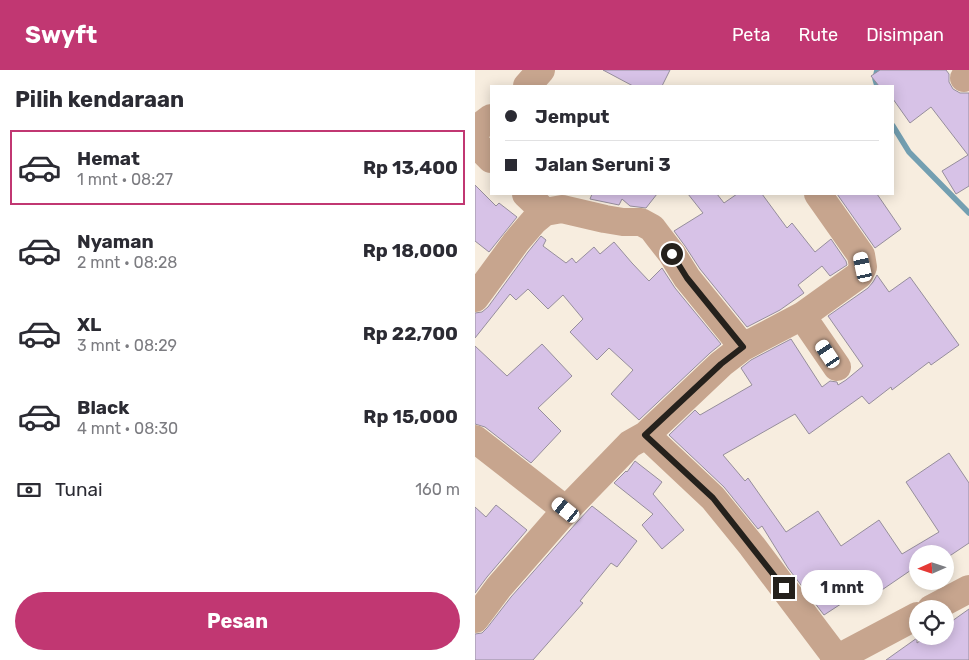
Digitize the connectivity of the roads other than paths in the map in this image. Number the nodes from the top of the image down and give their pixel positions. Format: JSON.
{"nodes":[{"id":1,"x":541,"y":70,"type":"edge"},
{"id":2,"x":528,"y":85,"type":"edge"},
{"id":3,"x":490,"y":119,"type":"edge"},
{"id":4,"x":475,"y":130,"type":"edge"},
{"id":5,"x":475,"y":143,"type":"edge"},
{"id":6,"x":490,"y":158,"type":"edge"},
{"id":7,"x":819,"y":195,"type":"edge"},
{"id":8,"x":536,"y":203,"type":"edge"},
{"id":9,"x":475,"y":298,"type":"edge"},
{"id":10,"x":802,"y":316,"type":"junction"},
{"id":11,"x":743,"y":347,"type":"junction"},
{"id":12,"x":837,"y":367,"type":"dead end"},
{"id":13,"x":645,"y":435,"type":"junction"},
{"id":14,"x":475,"y":439,"type":"edge"},
{"id":15,"x":566,"y":510,"type":"junction"},
{"id":16,"x":969,"y":589,"type":"edge"},
{"id":17,"x":948,"y":600,"type":"edge"},
{"id":18,"x":475,"y":619,"type":"edge"},
{"id":19,"x":909,"y":620,"type":"edge"},
{"id":20,"x":836,"y":659,"type":"edge"}],
"edges":[{"from":1,"to":2,"type":"street"},
{"from":3,"to":4,"type":"street"},
{"from":5,"to":6,"type":"street"},
{"from":7,"to":10,"type":"street"},
{"from":8,"to":9,"type":"street"},
{"from":8,"to":11,"type":"street"},
{"from":10,"to":11,"type":"street"},
{"from":10,"to":12,"type":"street"},
{"from":11,"to":13,"type":"street"},
{"from":13,"to":15,"type":"street"},
{"from":13,"to":20,"type":"street"},
{"from":14,"to":15,"type":"street"},
{"from":15,"to":18,"type":"street"},
{"from":16,"to":17,"type":"street"},
{"from":19,"to":20,"type":"street"}]}
